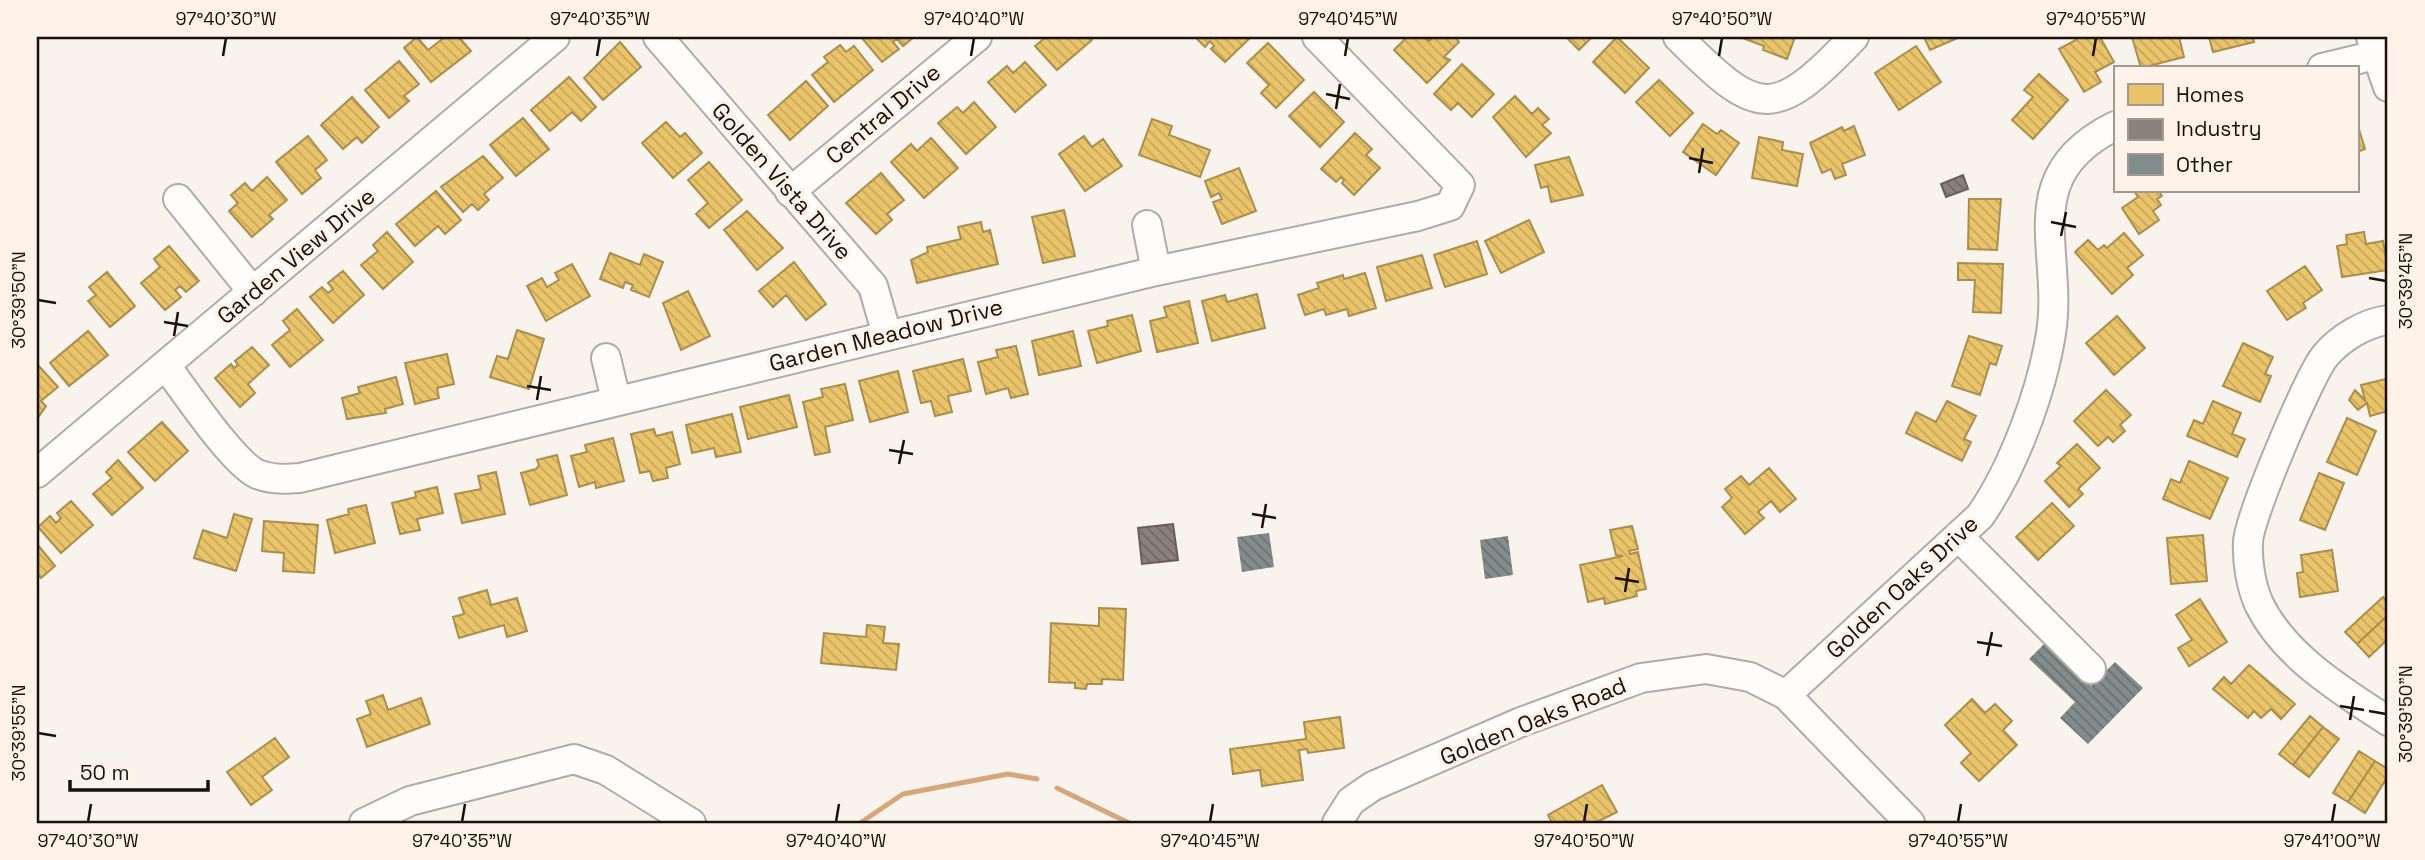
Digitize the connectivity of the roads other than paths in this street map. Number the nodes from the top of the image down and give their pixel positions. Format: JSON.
{"nodes":[{"id":1,"x":555,"y":37,"type":"edge"},
{"id":2,"x":658,"y":37,"type":"edge"},
{"id":3,"x":977,"y":37,"type":"edge"},
{"id":4,"x":1317,"y":37,"type":"edge"},
{"id":5,"x":1678,"y":37,"type":"edge"},
{"id":6,"x":1854,"y":37,"type":"edge"},
{"id":7,"x":2379,"y":47,"type":"edge"},
{"id":8,"x":2327,"y":66,"type":"edge"},
{"id":9,"x":2388,"y":87,"type":"edge"},
{"id":10,"x":2114,"y":128,"type":"edge"},
{"id":11,"x":790,"y":192,"type":"junction"},
{"id":12,"x":178,"y":199,"type":"dead end"},
{"id":13,"x":1146,"y":225,"type":"dead end"},
{"id":14,"x":1156,"y":271,"type":"junction"},
{"id":15,"x":253,"y":292,"type":"junction"},
{"id":16,"x":2388,"y":320,"type":"edge"},
{"id":17,"x":887,"y":335,"type":"junction"},
{"id":18,"x":606,"y":358,"type":"dead end"},
{"id":19,"x":166,"y":366,"type":"junction"},
{"id":20,"x":616,"y":400,"type":"junction"},
{"id":21,"x":37,"y":474,"type":"edge"},
{"id":22,"x":1958,"y":536,"type":"junction"},
{"id":23,"x":2091,"y":669,"type":"dead end"},
{"id":24,"x":1786,"y":695,"type":"junction"},
{"id":25,"x":2388,"y":721,"type":"edge"},
{"id":26,"x":364,"y":823,"type":"edge"},
{"id":27,"x":691,"y":823,"type":"edge"},
{"id":28,"x":1337,"y":823,"type":"edge"},
{"id":29,"x":1910,"y":823,"type":"edge"}],
"edges":[{"from":1,"to":15,"type":"street","name":"Garden View Drive"},
{"from":2,"to":11,"type":"street","name":"Golden Vista Drive"},
{"from":3,"to":11,"type":"street","name":"Central Drive"},
{"from":4,"to":14,"type":"street","name":"Garden Meadow Drive"},
{"from":5,"to":6,"type":"street"},
{"from":7,"to":8,"type":"street"},
{"from":7,"to":9,"type":"street"},
{"from":10,"to":22,"type":"street","name":"Golden Oaks Drive"},
{"from":11,"to":17,"type":"street","name":"Golden Vista Drive"},
{"from":12,"to":15,"type":"street"},
{"from":13,"to":14,"type":"street"},
{"from":14,"to":17,"type":"street","name":"Garden Meadow Drive"},
{"from":15,"to":19,"type":"street","name":"Garden View Drive"},
{"from":16,"to":25,"type":"street"},
{"from":17,"to":20,"type":"street","name":"Garden Meadow Drive"},
{"from":18,"to":20,"type":"street"},
{"from":19,"to":20,"type":"street","name":"Garden Meadow Drive"},
{"from":19,"to":21,"type":"street","name":"Garden View Drive"},
{"from":22,"to":23,"type":"street"},
{"from":22,"to":24,"type":"street","name":"Golden Oaks Drive"},
{"from":24,"to":28,"type":"street","name":"Golden Oaks Road"},
{"from":24,"to":29,"type":"street","name":"Golden Oaks Road"},
{"from":26,"to":27,"type":"street"}]}
